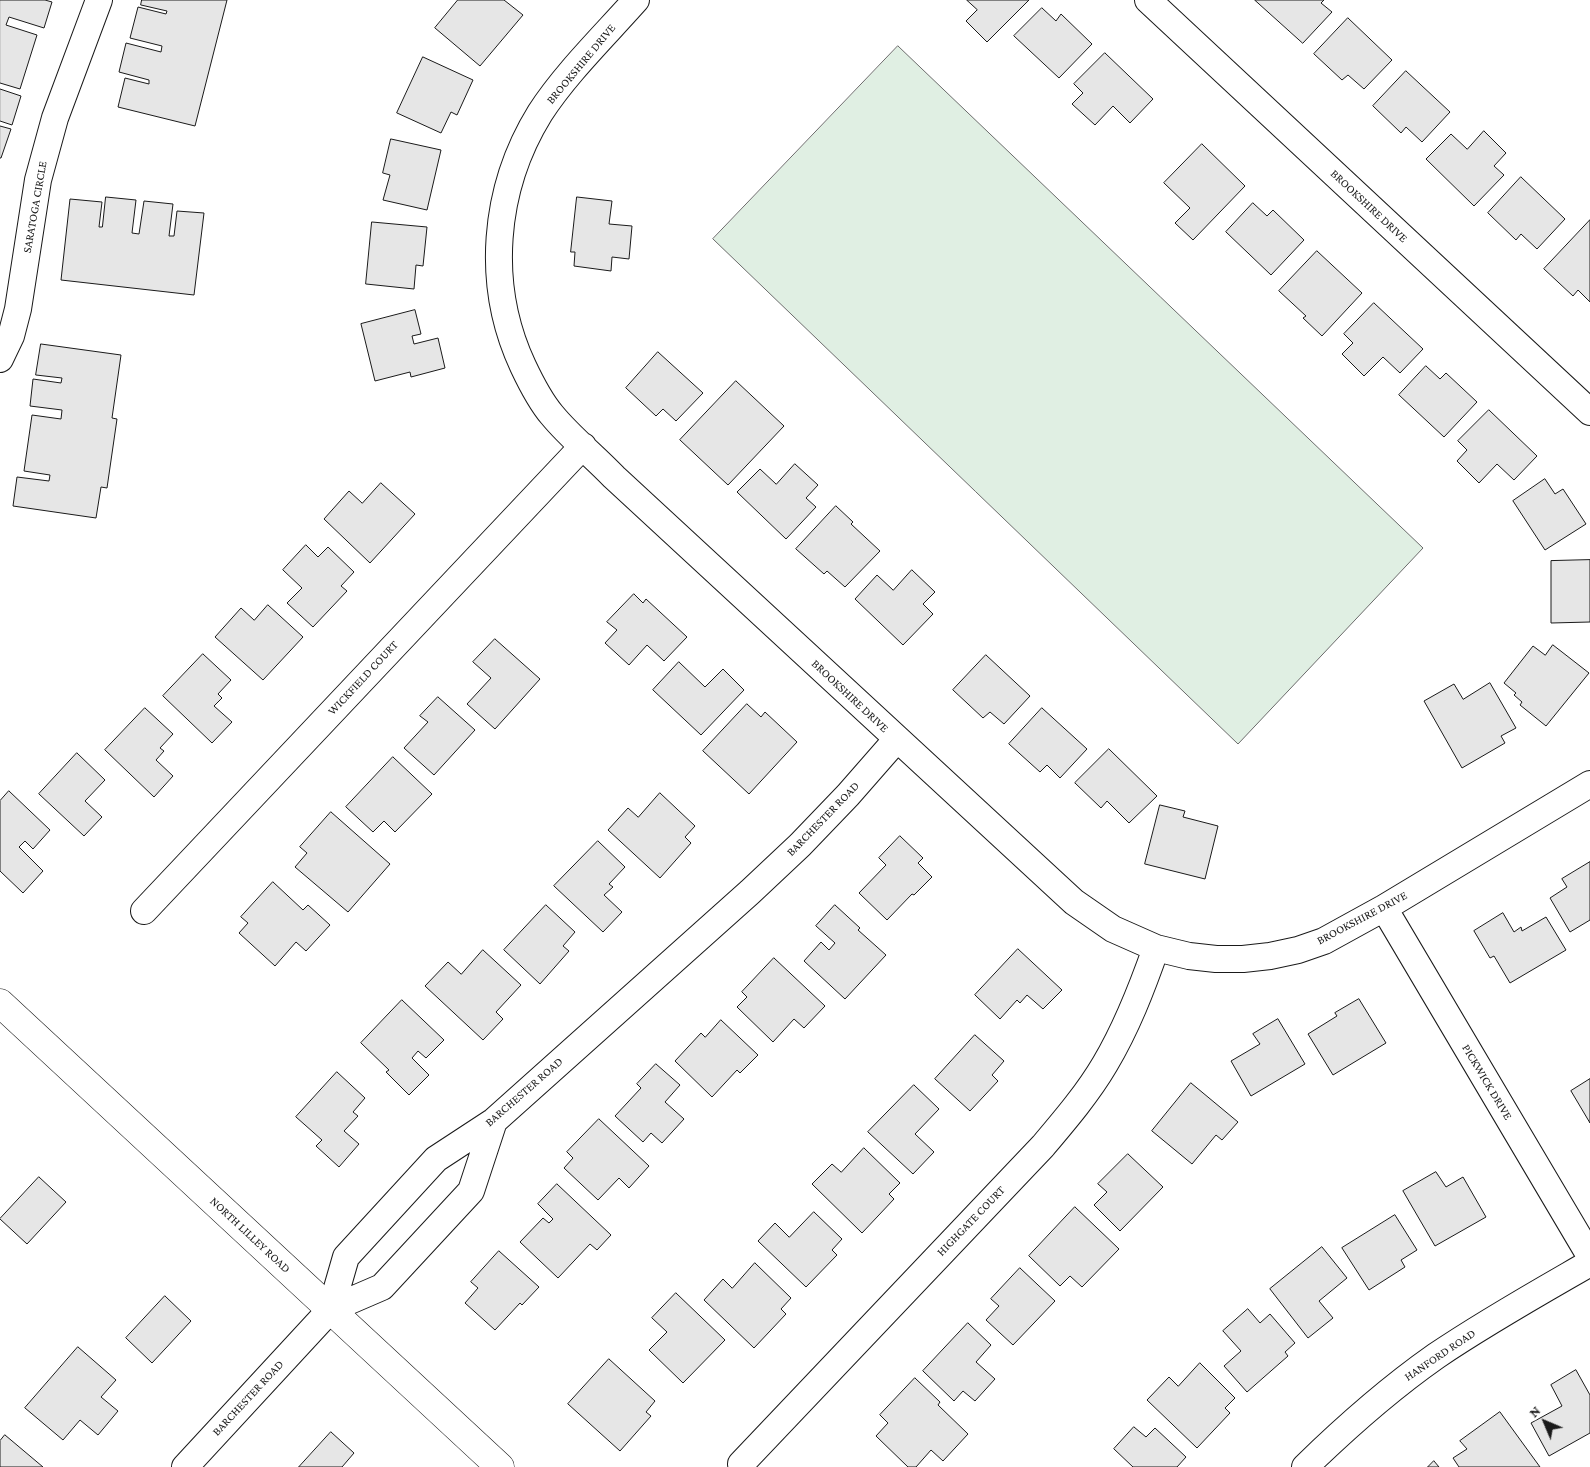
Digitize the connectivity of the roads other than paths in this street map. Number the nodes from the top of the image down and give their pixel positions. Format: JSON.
{"nodes":[{"id":1,"x":99,"y":0,"type":"edge"},
{"id":2,"x":636,"y":0,"type":"edge"},
{"id":3,"x":1148,"y":0,"type":"edge"},
{"id":4,"x":0,"y":359,"type":"edge"},
{"id":5,"x":1590,"y":412,"type":"edge"},
{"id":6,"x":583,"y":446,"type":"junction"},
{"id":7,"x":897,"y":739,"type":"junction"},
{"id":8,"x":1590,"y":784,"type":"edge"},
{"id":9,"x":1384,"y":908,"type":"junction"},
{"id":10,"x":144,"y":911,"type":"dead end"},
{"id":11,"x":1156,"y":948,"type":"junction"},
{"id":12,"x":0,"y":1003,"type":"edge"},
{"id":13,"x":494,"y":1121,"type":"junction"},
{"id":14,"x":1590,"y":1256,"type":"edge"},
{"id":15,"x":1590,"y":1263,"type":"edge"},
{"id":16,"x":331,"y":1309,"type":"junction"},
{"id":17,"x":741,"y":1464,"type":"dead end"},
{"id":18,"x":185,"y":1467,"type":"edge"},
{"id":19,"x":500,"y":1467,"type":"edge"},
{"id":20,"x":1305,"y":1467,"type":"edge"}],
"edges":[{"from":1,"to":4,"type":"street","name":"SARATOGA CIRCLE"},
{"from":2,"to":6,"type":"street","name":"BROOKSHIRE DRIVE"},
{"from":3,"to":5,"type":"street","name":"BROOKSHIRE DRIVE"},
{"from":6,"to":7,"type":"street","name":"BROOKSHIRE DRIVE"},
{"from":6,"to":10,"type":"street","name":"WICKFIELD COURT"},
{"from":7,"to":11,"type":"street","name":"BROOKSHIRE DRIVE"},
{"from":7,"to":13,"type":"street","name":"BARCHESTER ROAD"},
{"from":8,"to":9,"type":"street","name":"BROOKSHIRE DRIVE"},
{"from":9,"to":11,"type":"street","name":"BROOKSHIRE DRIVE"},
{"from":9,"to":14,"type":"street","name":"PICKWICK DRIVE"},
{"from":11,"to":17,"type":"street","name":"HIGHGATE COURT"},
{"from":12,"to":16,"type":"street","name":"NORTH LILLEY ROAD"},
{"from":13,"to":16,"type":"street","name":"BARCHESTER ROAD"},
{"from":13,"to":16,"type":"street"},
{"from":15,"to":20,"type":"street","name":"HANFORD ROAD"},
{"from":16,"to":18,"type":"street","name":"BARCHESTER ROAD"},
{"from":16,"to":19,"type":"street","name":"NORTH LILLEY ROAD"}]}
